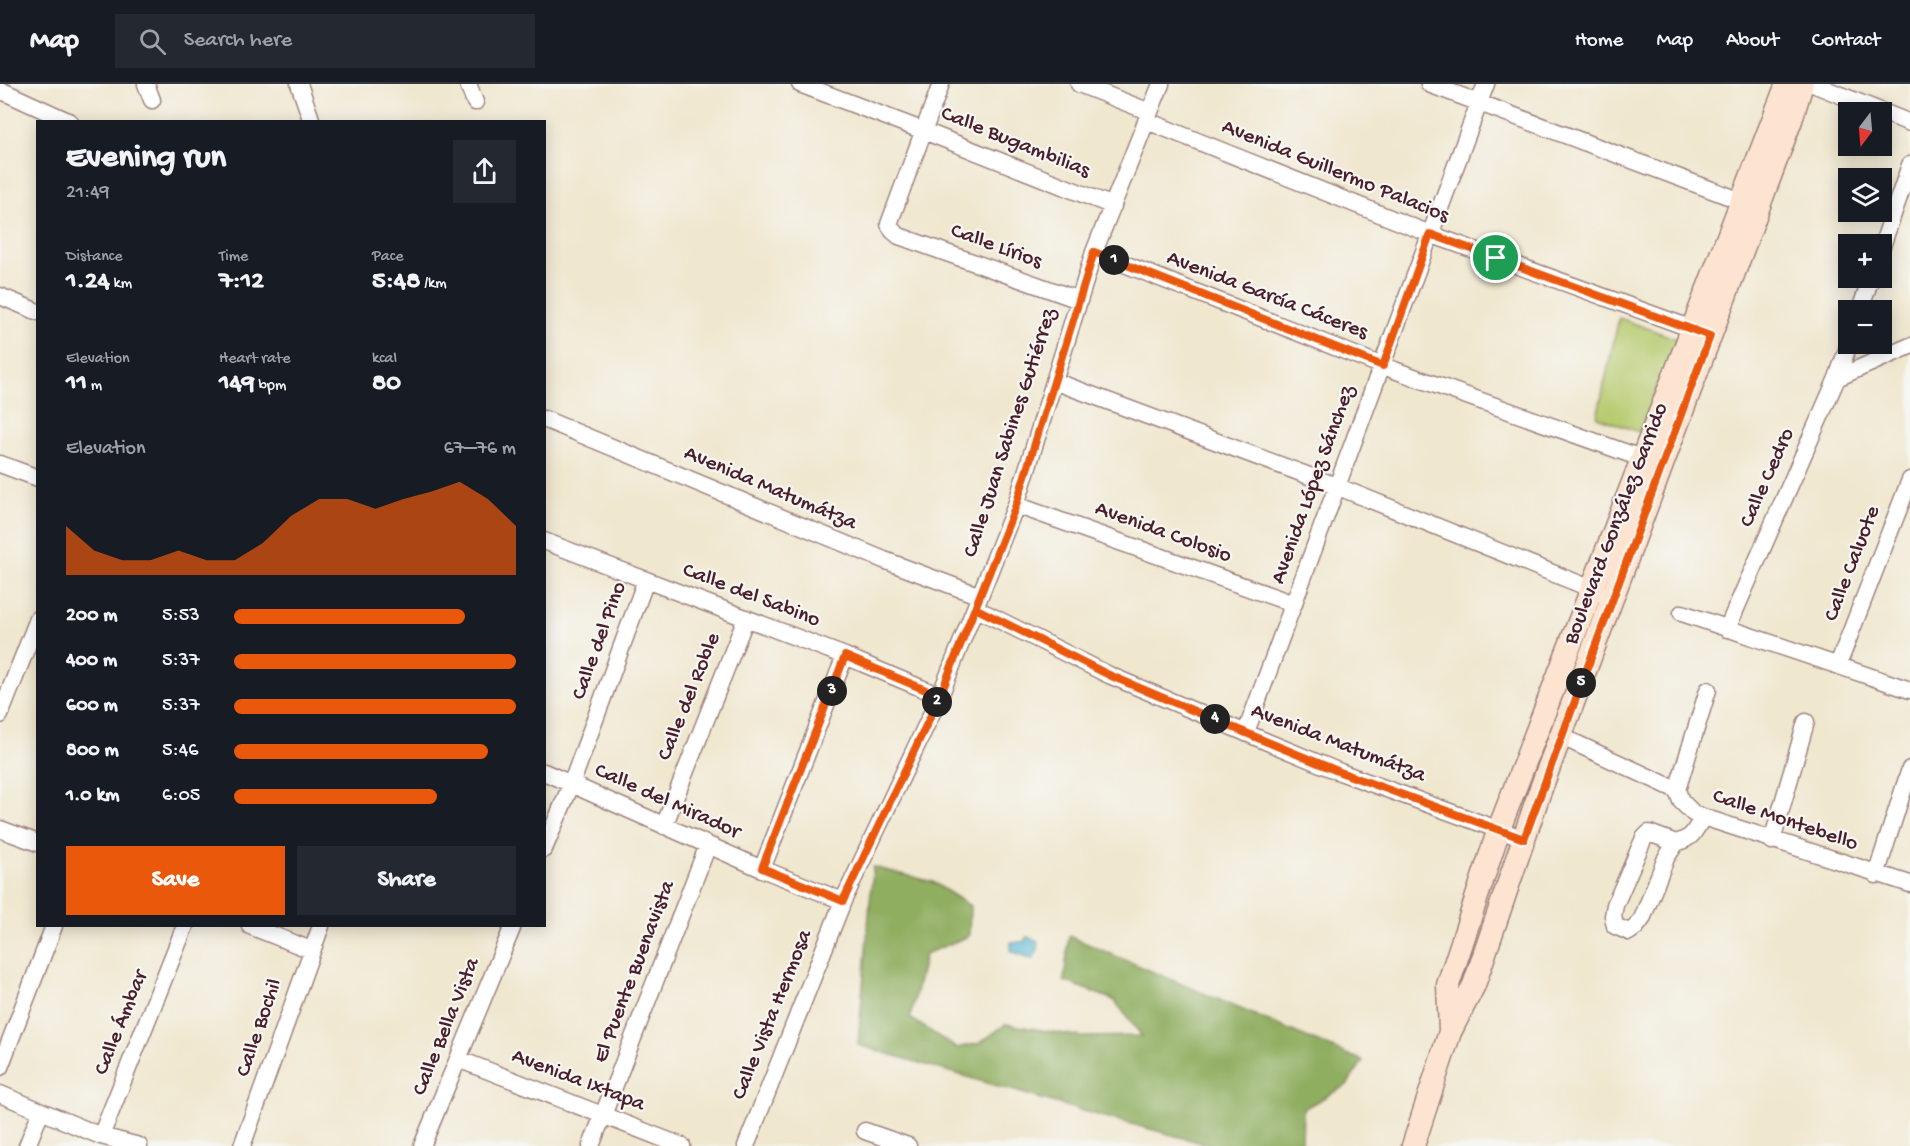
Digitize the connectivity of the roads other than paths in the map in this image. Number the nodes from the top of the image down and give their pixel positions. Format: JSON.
{"nodes":[{"id":1,"x":146,"y":84,"type":"edge"},
{"id":2,"x":299,"y":84,"type":"edge"},
{"id":3,"x":468,"y":84,"type":"edge"},
{"id":4,"x":800,"y":84,"type":"edge"},
{"id":5,"x":941,"y":84,"type":"edge"},
{"id":6,"x":1079,"y":84,"type":"edge"},
{"id":7,"x":1150,"y":84,"type":"edge"},
{"id":8,"x":1161,"y":84,"type":"edge"},
{"id":9,"x":1429,"y":84,"type":"edge"},
{"id":10,"x":1486,"y":84,"type":"edge"},
{"id":11,"x":1787,"y":84,"type":"edge"},
{"id":12,"x":1802,"y":84,"type":"edge"},
{"id":13,"x":1813,"y":84,"type":"edge"},
{"id":14,"x":0,"y":90,"type":"edge"},
{"id":15,"x":152,"y":100,"type":"dead end"},
{"id":16,"x":475,"y":102,"type":"dead end"},
{"id":17,"x":1479,"y":104,"type":"junction"},
{"id":18,"x":1150,"y":112,"type":"junction"},
{"id":19,"x":66,"y":120,"type":"edge"},
{"id":20,"x":311,"y":120,"type":"edge"},
{"id":21,"x":1910,"y":123,"type":"edge"},
{"id":22,"x":924,"y":131,"type":"junction"},
{"id":23,"x":1909,"y":174,"type":"edge"},
{"id":24,"x":1751,"y":205,"type":"junction"},
{"id":25,"x":1113,"y":206,"type":"junction"},
{"id":26,"x":1430,"y":234,"type":"junction"},
{"id":27,"x":1887,"y":234,"type":"edge"},
{"id":28,"x":1094,"y":252,"type":"junction"},
{"id":29,"x":0,"y":296,"type":"edge"},
{"id":30,"x":1078,"y":300,"type":"junction"},
{"id":31,"x":36,"y":311,"type":"edge"},
{"id":32,"x":1702,"y":333,"type":"junction"},
{"id":33,"x":1910,"y":346,"type":"edge"},
{"id":34,"x":1845,"y":354,"type":"edge"},
{"id":35,"x":1383,"y":366,"type":"junction"},
{"id":36,"x":1837,"y":378,"type":"junction"},
{"id":37,"x":1054,"y":381,"type":"junction"},
{"id":38,"x":546,"y":420,"type":"edge"},
{"id":39,"x":1652,"y":462,"type":"junction"},
{"id":40,"x":0,"y":464,"type":"edge"},
{"id":41,"x":36,"y":476,"type":"edge"},
{"id":42,"x":1910,"y":480,"type":"edge"},
{"id":43,"x":1336,"y":486,"type":"junction"},
{"id":44,"x":1016,"y":505,"type":"junction"},
{"id":45,"x":546,"y":542,"type":"edge"},
{"id":46,"x":646,"y":580,"type":"junction"},
{"id":47,"x":1602,"y":593,"type":"junction"},
{"id":48,"x":978,"y":602,"type":"junction"},
{"id":49,"x":1294,"y":604,"type":"junction"},
{"id":50,"x":1682,"y":614,"type":"dead end"},
{"id":51,"x":746,"y":618,"type":"junction"},
{"id":52,"x":36,"y":624,"type":"edge"},
{"id":53,"x":1727,"y":629,"type":"junction"},
{"id":54,"x":845,"y":656,"type":"junction"},
{"id":55,"x":1838,"y":665,"type":"junction"},
{"id":56,"x":1708,"y":690,"type":"dead end"},
{"id":57,"x":1910,"y":690,"type":"edge"},
{"id":58,"x":940,"y":696,"type":"junction"},
{"id":59,"x":0,"y":715,"type":"edge"},
{"id":60,"x":1806,"y":722,"type":"dead end"},
{"id":61,"x":1246,"y":732,"type":"junction"},
{"id":62,"x":1560,"y":736,"type":"junction"},
{"id":63,"x":1910,"y":769,"type":"edge"},
{"id":64,"x":546,"y":773,"type":"edge"},
{"id":65,"x":571,"y":785,"type":"junction"},
{"id":66,"x":1677,"y":790,"type":"junction"},
{"id":67,"x":1702,"y":817,"type":"junction"},
{"id":68,"x":664,"y":826,"type":"junction"},
{"id":69,"x":0,"y":829,"type":"edge"},
{"id":70,"x":1499,"y":829,"type":"junction"},
{"id":71,"x":1524,"y":839,"type":"junction"},
{"id":72,"x":1772,"y":841,"type":"junction"},
{"id":73,"x":36,"y":842,"type":"edge"},
{"id":74,"x":1676,"y":843,"type":"junction"},
{"id":75,"x":546,"y":844,"type":"edge"},
{"id":76,"x":708,"y":845,"type":"junction"},
{"id":77,"x":762,"y":868,"type":"junction"},
{"id":78,"x":1876,"y":875,"type":"junction"},
{"id":79,"x":1910,"y":885,"type":"edge"},
{"id":80,"x":843,"y":901,"type":"junction"},
{"id":81,"x":54,"y":927,"type":"edge"},
{"id":82,"x":185,"y":927,"type":"edge"},
{"id":83,"x":253,"y":927,"type":"edge"},
{"id":84,"x":321,"y":927,"type":"edge"},
{"id":85,"x":513,"y":927,"type":"edge"},
{"id":86,"x":311,"y":950,"type":"junction"},
{"id":87,"x":1450,"y":1032,"type":"junction"},
{"id":88,"x":458,"y":1059,"type":"junction"},
{"id":89,"x":0,"y":1067,"type":"edge"},
{"id":90,"x":0,"y":1094,"type":"edge"},
{"id":91,"x":41,"y":1111,"type":"junction"},
{"id":92,"x":605,"y":1114,"type":"junction"},
{"id":93,"x":865,"y":1131,"type":"dead end"},
{"id":94,"x":101,"y":1136,"type":"junction"},
{"id":95,"x":27,"y":1146,"type":"edge"},
{"id":96,"x":139,"y":1146,"type":"edge"},
{"id":97,"x":242,"y":1146,"type":"edge"},
{"id":98,"x":422,"y":1146,"type":"edge"},
{"id":99,"x":591,"y":1146,"type":"edge"},
{"id":100,"x":682,"y":1146,"type":"edge"},
{"id":101,"x":746,"y":1146,"type":"edge"},
{"id":102,"x":908,"y":1146,"type":"edge"},
{"id":103,"x":1413,"y":1146,"type":"edge"}],
"edges":[{"from":1,"to":15,"type":"street"},
{"from":2,"to":20,"type":"street"},
{"from":3,"to":16,"type":"street"},
{"from":4,"to":22,"type":"street","name":"Calle Bugambilias"},
{"from":5,"to":22,"type":"street"},
{"from":6,"to":18,"type":"street","name":"Avenida Guillermo Palacios"},
{"from":7,"to":18,"type":"street"},
{"from":8,"to":18,"type":"street","name":"Calle Juan Sabines Gutiérrez"},
{"from":9,"to":17,"type":"street"},
{"from":10,"to":17,"type":"street","name":"Avenida López Sánchez"},
{"from":11,"to":24,"type":"street","name":"Boulevard González Garrido"},
{"from":12,"to":24,"type":"street","name":"Boulevard González Garrido"},
{"from":13,"to":21,"type":"street"},
{"from":14,"to":19,"type":"street"},
{"from":17,"to":24,"type":"street"},
{"from":17,"to":26,"type":"street","name":"Avenida López Sánchez"},
{"from":18,"to":25,"type":"street","name":"Calle Juan Sabines Gutiérrez"},
{"from":18,"to":26,"type":"street","name":"Avenida Guillermo Palacios"},
{"from":22,"to":25,"type":"street","name":"Calle Bugambilias"},
{"from":22,"to":30,"type":"street","name":"Calle Lírios"},
{"from":23,"to":27,"type":"street"},
{"from":24,"to":32,"type":"street","name":"Boulevard González Garrido"},
{"from":25,"to":28,"type":"street","name":"Calle Juan Sabines Gutiérrez"},
{"from":26,"to":32,"type":"street","name":"Avenida Guillermo Palacios"},
{"from":26,"to":35,"type":"street","name":"Avenida López Sánchez"},
{"from":28,"to":30,"type":"street","name":"Calle Juan Sabines Gutiérrez"},
{"from":28,"to":35,"type":"street","name":"Avenida García Cáceres"},
{"from":29,"to":31,"type":"street"},
{"from":30,"to":37,"type":"street","name":"Calle Juan Sabines Gutiérrez"},
{"from":32,"to":39,"type":"street","name":"Boulevard González Garrido"},
{"from":33,"to":36,"type":"street"},
{"from":34,"to":36,"type":"street","name":"Calle Cedro"},
{"from":35,"to":39,"type":"street","name":"Avenida García Cáceres"},
{"from":35,"to":43,"type":"street","name":"Avenida López Sánchez"},
{"from":36,"to":53,"type":"street","name":"Calle Cedro"},
{"from":37,"to":43,"type":"street"},
{"from":37,"to":44,"type":"street","name":"Calle Juan Sabines Gutiérrez"},
{"from":38,"to":48,"type":"street","name":"Avenida Matumátza"},
{"from":39,"to":47,"type":"street","name":"Boulevard González Garrido"},
{"from":40,"to":41,"type":"street"},
{"from":42,"to":55,"type":"street","name":"Calle Caluote"},
{"from":43,"to":47,"type":"street"},
{"from":43,"to":49,"type":"street","name":"Avenida López Sánchez"},
{"from":44,"to":48,"type":"street","name":"Calle Juan Sabines Gutiérrez"},
{"from":44,"to":49,"type":"street","name":"Avenida Colosio"},
{"from":45,"to":46,"type":"street","name":"Calle del Sabino"},
{"from":46,"to":51,"type":"street","name":"Calle del Sabino"},
{"from":46,"to":65,"type":"street","name":"Calle del Pino"},
{"from":47,"to":62,"type":"street","name":"Boulevard González Garrido"},
{"from":47,"to":70,"type":"street","name":"Boulevard González Garrido"},
{"from":48,"to":58,"type":"street","name":"Calle Juan Sabines Gutiérrez"},
{"from":48,"to":61,"type":"street","name":"Avenida Matumátza"},
{"from":49,"to":61,"type":"street","name":"Avenida López Sánchez"},
{"from":50,"to":53,"type":"street"},
{"from":51,"to":54,"type":"street","name":"Calle del Sabino"},
{"from":51,"to":68,"type":"street","name":"Calle del Roble"},
{"from":52,"to":59,"type":"street"},
{"from":53,"to":55,"type":"street"},
{"from":54,"to":58,"type":"street","name":"Calle del Sabino"},
{"from":54,"to":77,"type":"street"},
{"from":55,"to":57,"type":"street"},
{"from":56,"to":66,"type":"street"},
{"from":58,"to":80,"type":"street","name":"Calle Juan Sabines Gutiérrez"},
{"from":60,"to":72,"type":"street"},
{"from":61,"to":70,"type":"street","name":"Avenida Matumátza"},
{"from":62,"to":66,"type":"street","name":"Calle Montebello"},
{"from":62,"to":71,"type":"street","name":"Boulevard González Garrido"},
{"from":63,"to":78,"type":"street"},
{"from":64,"to":65,"type":"street","name":"Calle del Mirador"},
{"from":65,"to":68,"type":"street","name":"Calle del Mirador"},
{"from":65,"to":75,"type":"street"},
{"from":66,"to":67,"type":"street","name":"Calle Montebello"},
{"from":67,"to":72,"type":"street","name":"Calle Montebello"},
{"from":67,"to":74,"type":"street"},
{"from":68,"to":76,"type":"street","name":"Calle del Mirador"},
{"from":69,"to":73,"type":"street"},
{"from":70,"to":71,"type":"street","name":"Avenida Matumátza"},
{"from":70,"to":87,"type":"street","name":"Boulevard González Garrido"},
{"from":71,"to":87,"type":"street","name":"Boulevard González Garrido"},
{"from":72,"to":78,"type":"street","name":"Calle Montebello"},
{"from":74,"to":74,"type":"street"},
{"from":76,"to":77,"type":"street","name":"Calle del Mirador"},
{"from":76,"to":92,"type":"street","name":"El Puente Buenavista"},
{"from":77,"to":80,"type":"street","name":"Calle del Mirador"},
{"from":78,"to":79,"type":"street","name":"Calle Montebello"},
{"from":80,"to":101,"type":"street","name":"Calle Vista Hermosa"},
{"from":81,"to":89,"type":"street"},
{"from":82,"to":94,"type":"street","name":"Calle Ámbar"},
{"from":83,"to":86,"type":"street"},
{"from":84,"to":86,"type":"street","name":"Calle Bochil"},
{"from":85,"to":88,"type":"street","name":"Calle Bella Vista"},
{"from":86,"to":97,"type":"street","name":"Calle Bochil"},
{"from":87,"to":103,"type":"street"},
{"from":88,"to":92,"type":"street","name":"Avenida Ixtapa"},
{"from":88,"to":98,"type":"street","name":"Calle Bella Vista"},
{"from":90,"to":91,"type":"street"},
{"from":91,"to":94,"type":"street"},
{"from":91,"to":95,"type":"street"},
{"from":92,"to":99,"type":"street","name":"El Puente Buenavista"},
{"from":92,"to":100,"type":"street","name":"Avenida Ixtapa"},
{"from":93,"to":102,"type":"street"},
{"from":94,"to":96,"type":"street"}]}
